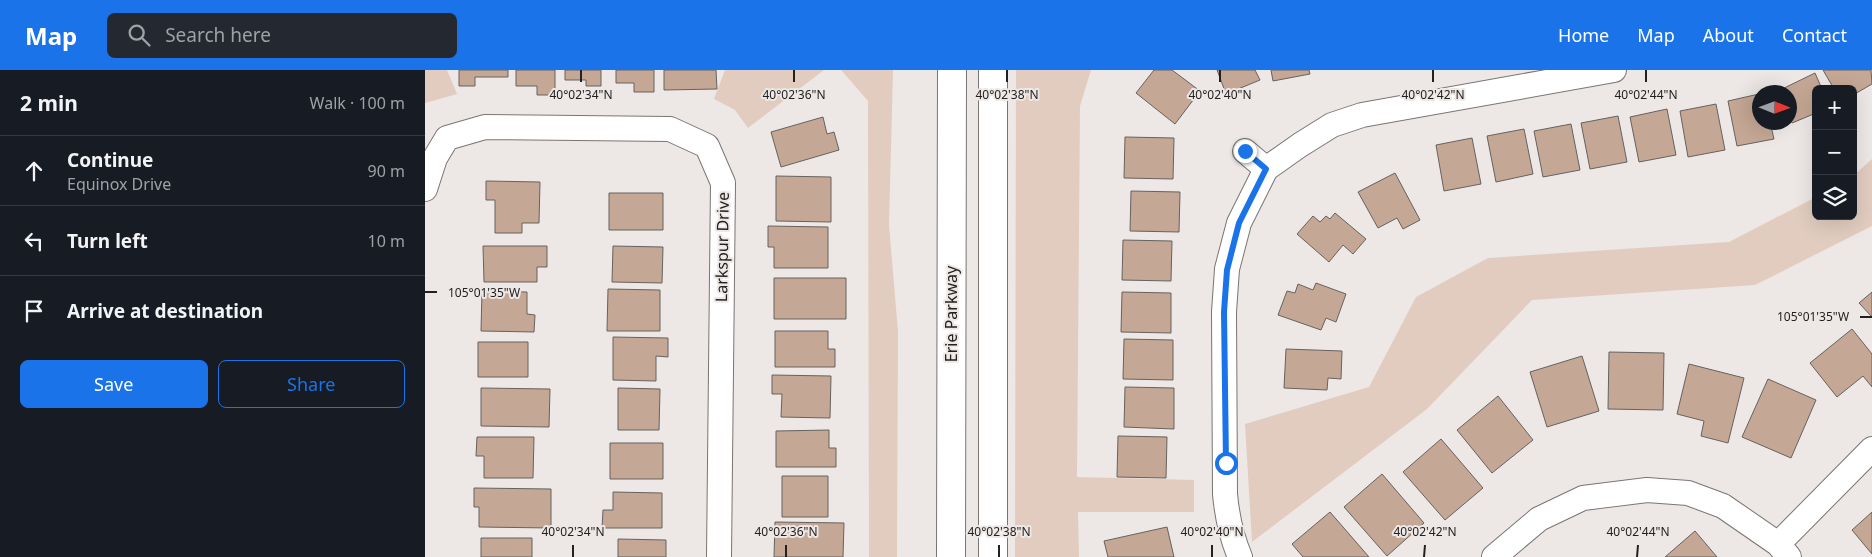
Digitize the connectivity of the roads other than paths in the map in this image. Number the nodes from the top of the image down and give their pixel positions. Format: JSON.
{"nodes":[{"id":1,"x":952,"y":70,"type":"edge"},
{"id":2,"x":993,"y":70,"type":"edge"},
{"id":3,"x":1614,"y":70,"type":"edge"},
{"id":4,"x":1245,"y":151,"type":"dead end"},
{"id":5,"x":1266,"y":169,"type":"junction"},
{"id":6,"x":425,"y":189,"type":"edge"},
{"id":7,"x":1872,"y":449,"type":"edge"},
{"id":8,"x":1784,"y":550,"type":"edge"},
{"id":9,"x":719,"y":557,"type":"edge"},
{"id":10,"x":951,"y":557,"type":"edge"},
{"id":11,"x":993,"y":557,"type":"edge"},
{"id":12,"x":1240,"y":557,"type":"edge"},
{"id":13,"x":1494,"y":557,"type":"edge"}],
"edges":[{"from":1,"to":10,"type":"main road","name":"Erie Parkway"},
{"from":2,"to":11,"type":"main road"},
{"from":3,"to":5,"type":"street"},
{"from":4,"to":5,"type":"street"},
{"from":5,"to":12,"type":"street"},
{"from":6,"to":9,"type":"street","name":"Larkspur Drive"},
{"from":7,"to":8,"type":"street"},
{"from":8,"to":13,"type":"street"}]}
